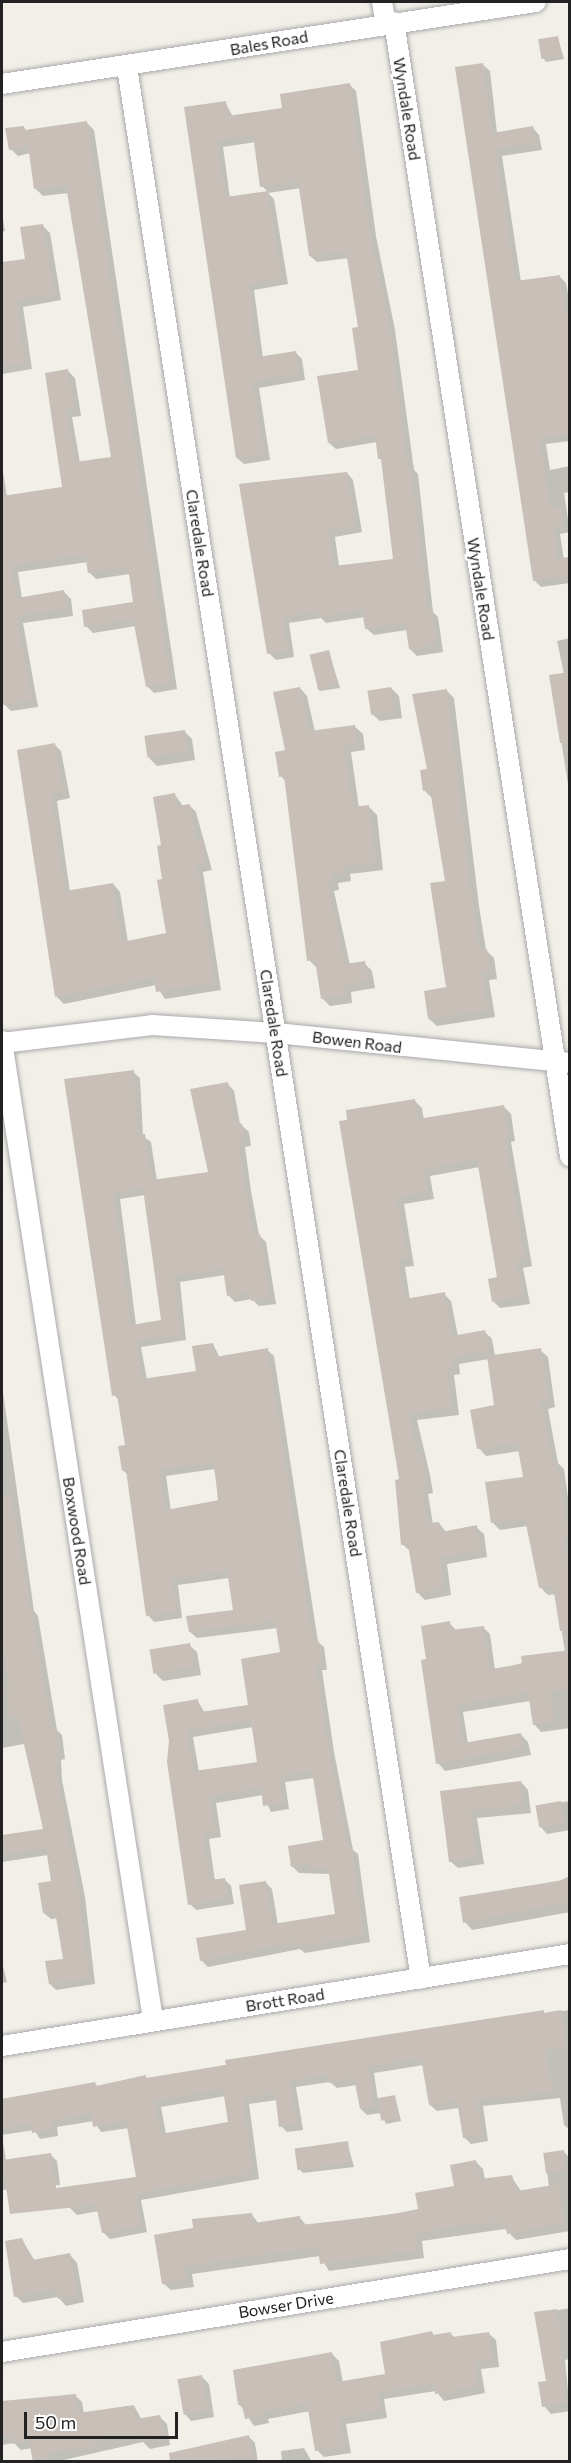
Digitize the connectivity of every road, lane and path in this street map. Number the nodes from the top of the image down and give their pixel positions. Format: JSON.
{"nodes":[{"id":1,"x":382,"y":2,"type":"edge"},
{"id":2,"x":536,"y":2,"type":"edge"},
{"id":3,"x":390,"y":23,"type":"junction"},
{"id":4,"x":127,"y":67,"type":"junction"},
{"id":5,"x":2,"y":84,"type":"edge"},
{"id":6,"x":276,"y":1033,"type":"junction"},
{"id":7,"x":2,"y":1042,"type":"edge"},
{"id":8,"x":562,"y":1063,"type":"edge"},
{"id":9,"x":570,"y":1156,"type":"edge"},
{"id":10,"x":570,"y":1954,"type":"edge"},
{"id":11,"x":421,"y":1979,"type":"junction"},
{"id":12,"x":153,"y":2020,"type":"junction"},
{"id":13,"x":2,"y":2046,"type":"edge"},
{"id":14,"x":570,"y":2259,"type":"edge"},
{"id":15,"x":2,"y":2352,"type":"edge"}],
"edges":[{"from":1,"to":3,"type":"street","name":"Wyndale Road"},
{"from":2,"to":3,"type":"street","name":"Bales Road"},
{"from":3,"to":4,"type":"street","name":"Bales Road"},
{"from":3,"to":8,"type":"street","name":"Wyndale Road"},
{"from":4,"to":5,"type":"street","name":"Bales Road"},
{"from":4,"to":6,"type":"street","name":"Claredale Road"},
{"from":6,"to":7,"type":"street","name":"Bowen Road"},
{"from":6,"to":8,"type":"street","name":"Bowen Road"},
{"from":6,"to":11,"type":"street","name":"Claredale Road"},
{"from":7,"to":12,"type":"street","name":"Boxwood Road"},
{"from":8,"to":9,"type":"street","name":"Wyndale Road"},
{"from":10,"to":11,"type":"street","name":"Brott Road"},
{"from":11,"to":12,"type":"street","name":"Brott Road"},
{"from":12,"to":13,"type":"street","name":"Brott Road"},
{"from":14,"to":15,"type":"street","name":"Bowser Drive"}]}
